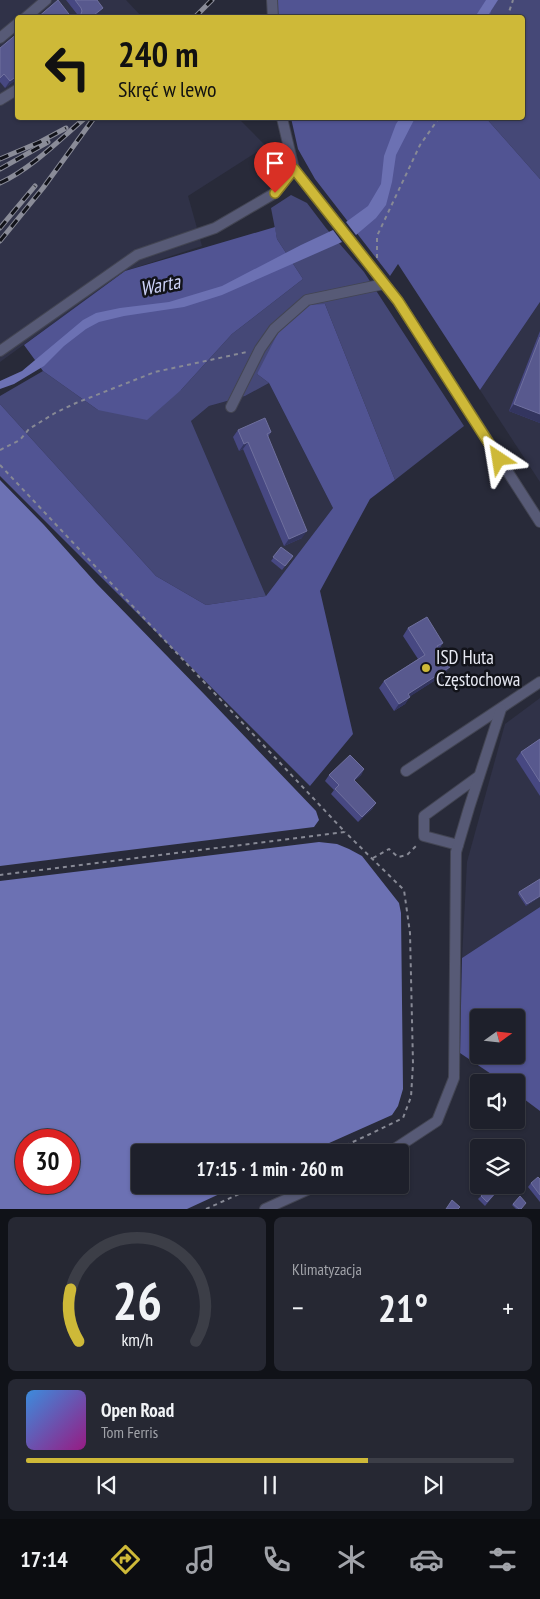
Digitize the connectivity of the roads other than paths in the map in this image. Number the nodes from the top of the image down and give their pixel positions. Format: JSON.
{"nodes":[{"id":1,"x":46,"y":0,"type":"edge"},
{"id":2,"x":272,"y":0,"type":"edge"},
{"id":3,"x":28,"y":15,"type":"edge"},
{"id":4,"x":273,"y":15,"type":"edge"},
{"id":5,"x":15,"y":26,"type":"edge"},
{"id":6,"x":0,"y":38,"type":"edge"},
{"id":7,"x":15,"y":92,"type":"edge"},
{"id":8,"x":0,"y":100,"type":"edge"},
{"id":9,"x":282,"y":120,"type":"edge"},
{"id":10,"x":294,"y":169,"type":"junction"},
{"id":11,"x":384,"y":284,"type":"junction"},
{"id":12,"x":0,"y":351,"type":"edge"},
{"id":13,"x":231,"y":406,"type":"dead end"},
{"id":14,"x":540,"y":522,"type":"edge"},
{"id":15,"x":540,"y":682,"type":"edge"},
{"id":16,"x":501,"y":709,"type":"junction"},
{"id":17,"x":406,"y":771,"type":"dead end"},
{"id":18,"x":479,"y":776,"type":"junction"},
{"id":19,"x":458,"y":845,"type":"junction"},
{"id":20,"x":403,"y":1144,"type":"edge"},
{"id":21,"x":298,"y":1194,"type":"edge"},
{"id":22,"x":265,"y":1209,"type":"edge"}],
"edges":[{"from":1,"to":3,"type":"street"},
{"from":2,"to":4,"type":"street"},
{"from":5,"to":6,"type":"street"},
{"from":7,"to":8,"type":"street"},
{"from":9,"to":10,"type":"street"},
{"from":10,"to":11,"type":"street"},
{"from":10,"to":12,"type":"street"},
{"from":11,"to":13,"type":"street"},
{"from":11,"to":14,"type":"street"},
{"from":15,"to":16,"type":"street"},
{"from":16,"to":17,"type":"street"},
{"from":16,"to":18,"type":"street"},
{"from":18,"to":19,"type":"street"},
{"from":18,"to":19,"type":"street"},
{"from":19,"to":20,"type":"street"},
{"from":21,"to":22,"type":"street"}]}
